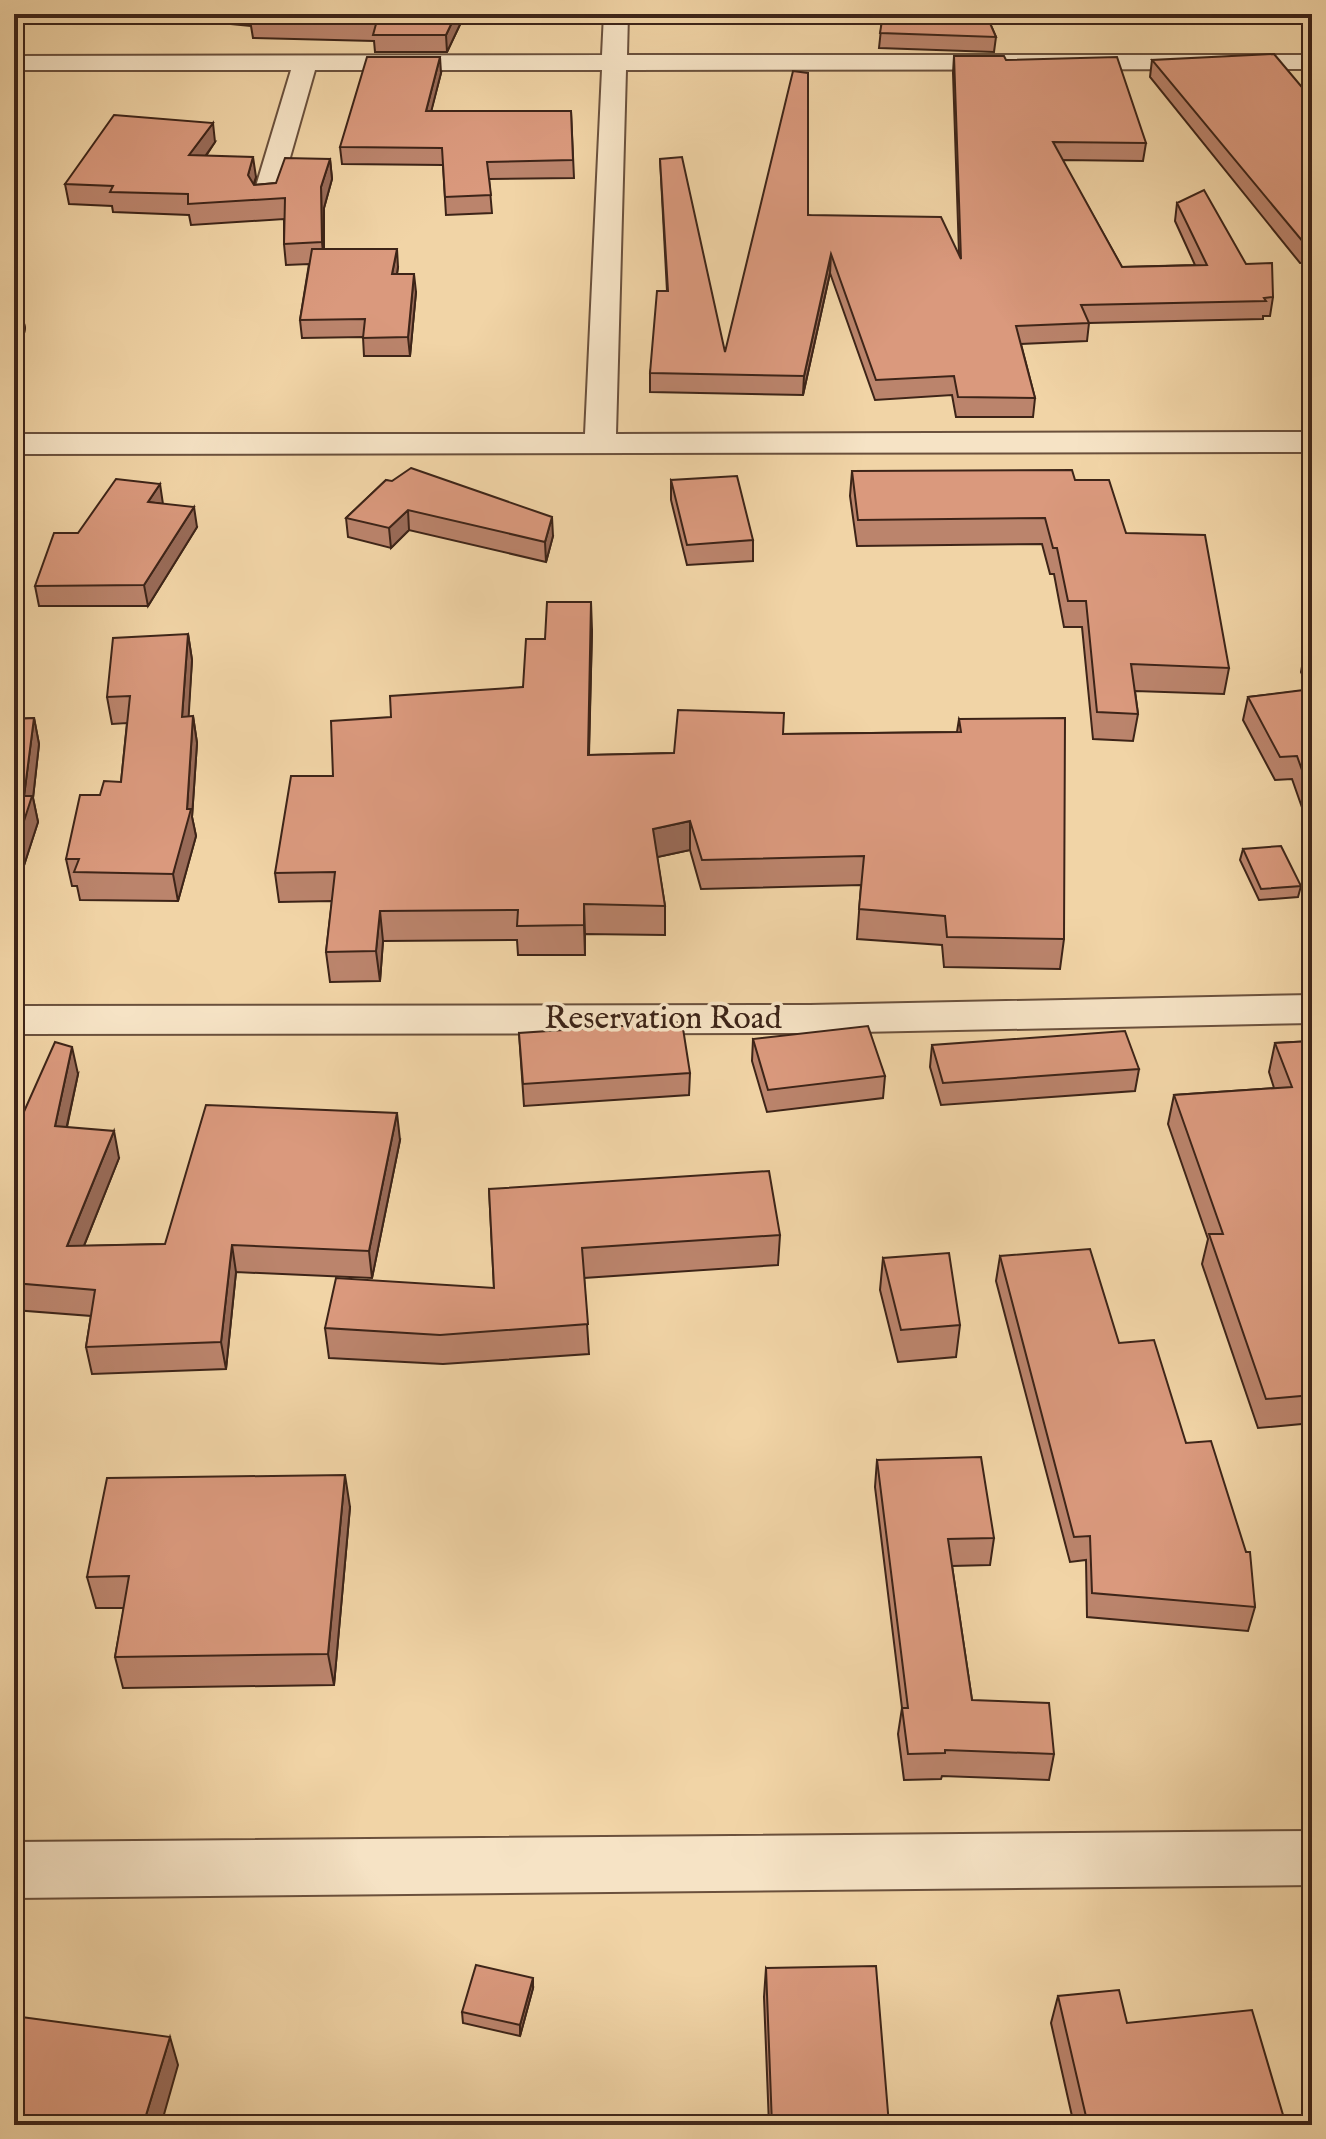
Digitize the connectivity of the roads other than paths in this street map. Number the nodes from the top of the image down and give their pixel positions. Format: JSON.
{"nodes":[{"id":1,"x":616,"y":14,"type":"edge"},
{"id":2,"x":615,"y":62,"type":"junction"},
{"id":3,"x":1312,"y":62,"type":"edge"},
{"id":4,"x":14,"y":63,"type":"edge"},
{"id":5,"x":305,"y":63,"type":"junction"},
{"id":6,"x":266,"y":196,"type":"edge"},
{"id":7,"x":1312,"y":442,"type":"edge"},
{"id":8,"x":600,"y":443,"type":"junction"},
{"id":9,"x":14,"y":444,"type":"edge"},
{"id":10,"x":1312,"y":1009,"type":"edge"},
{"id":11,"x":14,"y":1020,"type":"edge"},
{"id":12,"x":1312,"y":1858,"type":"edge"},
{"id":13,"x":14,"y":1870,"type":"edge"}],
"edges":[{"from":1,"to":2,"type":"street"},
{"from":2,"to":3,"type":"street"},
{"from":2,"to":5,"type":"street"},
{"from":2,"to":8,"type":"street"},
{"from":4,"to":5,"type":"street"},
{"from":5,"to":6,"type":"street"},
{"from":7,"to":8,"type":"street"},
{"from":8,"to":9,"type":"street"},
{"from":10,"to":11,"type":"street","name":"Reservation Road"},
{"from":12,"to":13,"type":"street"}]}
